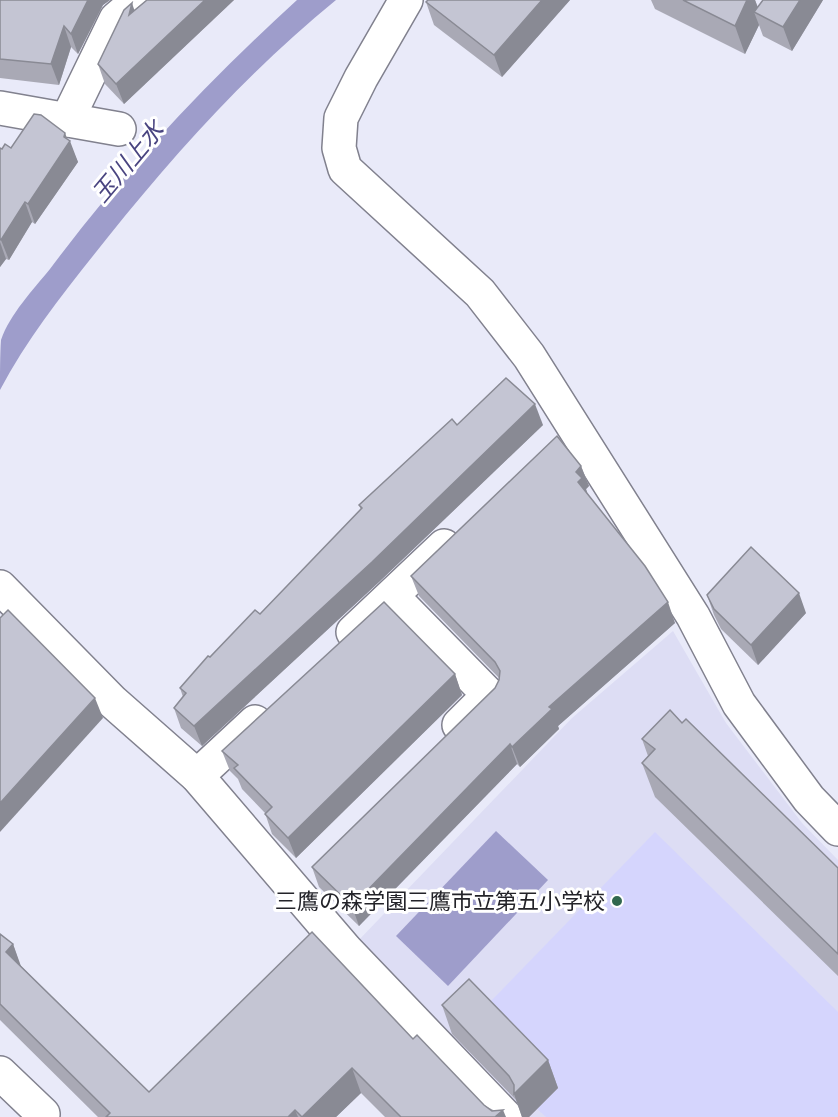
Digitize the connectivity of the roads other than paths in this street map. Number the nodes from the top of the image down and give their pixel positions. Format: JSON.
{"nodes":[{"id":1,"x":138,"y":0,"type":"edge"},
{"id":2,"x":406,"y":0,"type":"edge"},
{"id":3,"x":0,"y":108,"type":"edge"},
{"id":4,"x":67,"y":120,"type":"junction"},
{"id":5,"x":119,"y":129,"type":"dead end"},
{"id":6,"x":469,"y":522,"type":"edge"},
{"id":7,"x":0,"y":587,"type":"edge"},
{"id":8,"x":392,"y":596,"type":"junction"},
{"id":9,"x":333,"y":651,"type":"edge"},
{"id":10,"x":273,"y":706,"type":"edge"},
{"id":11,"x":438,"y":745,"type":"edge"},
{"id":12,"x":196,"y":776,"type":"junction"},
{"id":13,"x":838,"y":829,"type":"edge"},
{"id":14,"x":0,"y":1072,"type":"edge"},
{"id":15,"x":41,"y":1117,"type":"edge"},
{"id":16,"x":506,"y":1117,"type":"edge"}],
"edges":[{"from":1,"to":4,"type":"street"},
{"from":2,"to":13,"type":"street"},
{"from":3,"to":4,"type":"street"},
{"from":4,"to":5,"type":"street"},
{"from":6,"to":8,"type":"street"},
{"from":7,"to":12,"type":"street"},
{"from":8,"to":9,"type":"street"},
{"from":8,"to":11,"type":"street"},
{"from":10,"to":12,"type":"street"},
{"from":12,"to":16,"type":"street"},
{"from":14,"to":15,"type":"street"}]}
